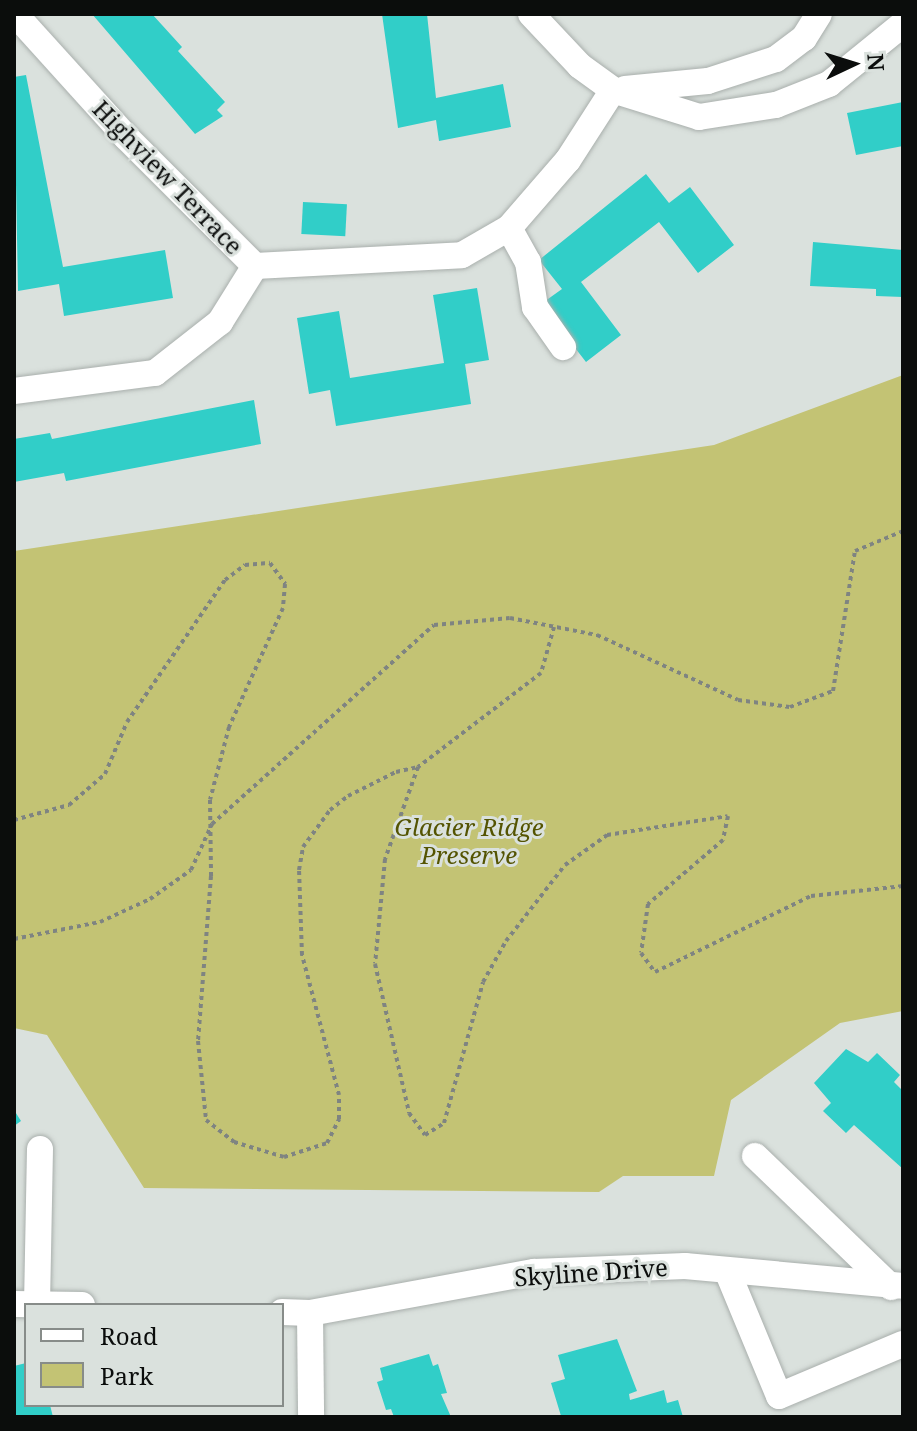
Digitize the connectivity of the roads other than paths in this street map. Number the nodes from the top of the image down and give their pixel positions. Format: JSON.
{"nodes":[{"id":1,"x":15,"y":14,"type":"edge"},
{"id":2,"x":531,"y":14,"type":"edge"},
{"id":3,"x":819,"y":14,"type":"edge"},
{"id":4,"x":903,"y":24,"type":"edge"},
{"id":5,"x":613,"y":90,"type":"junction"},
{"id":6,"x":509,"y":228,"type":"junction"},
{"id":7,"x":255,"y":266,"type":"junction"},
{"id":8,"x":563,"y":347,"type":"dead end"},
{"id":9,"x":14,"y":391,"type":"edge"},
{"id":10,"x":40,"y":1149,"type":"dead end"},
{"id":11,"x":755,"y":1156,"type":"dead end"},
{"id":12,"x":728,"y":1273,"type":"junction"},
{"id":13,"x":897,"y":1286,"type":"edge"},
{"id":14,"x":37,"y":1303,"type":"edge"},
{"id":15,"x":284,"y":1312,"type":"edge"},
{"id":16,"x":310,"y":1313,"type":"junction"},
{"id":17,"x":903,"y":1344,"type":"edge"},
{"id":18,"x":311,"y":1417,"type":"edge"}],
"edges":[{"from":1,"to":7,"type":"street","name":"Highview Terrace"},
{"from":2,"to":5,"type":"street"},
{"from":3,"to":5,"type":"street"},
{"from":4,"to":5,"type":"street"},
{"from":5,"to":6,"type":"street","name":"Highview Terrace"},
{"from":6,"to":7,"type":"street","name":"Highview Terrace"},
{"from":6,"to":8,"type":"street"},
{"from":7,"to":9,"type":"street"},
{"from":10,"to":14,"type":"street"},
{"from":11,"to":13,"type":"street"},
{"from":12,"to":13,"type":"street","name":"Skyline Drive"},
{"from":12,"to":16,"type":"street","name":"Skyline Drive"},
{"from":12,"to":17,"type":"street"},
{"from":15,"to":16,"type":"street","name":"Skyline Drive"},
{"from":16,"to":18,"type":"street"}]}
